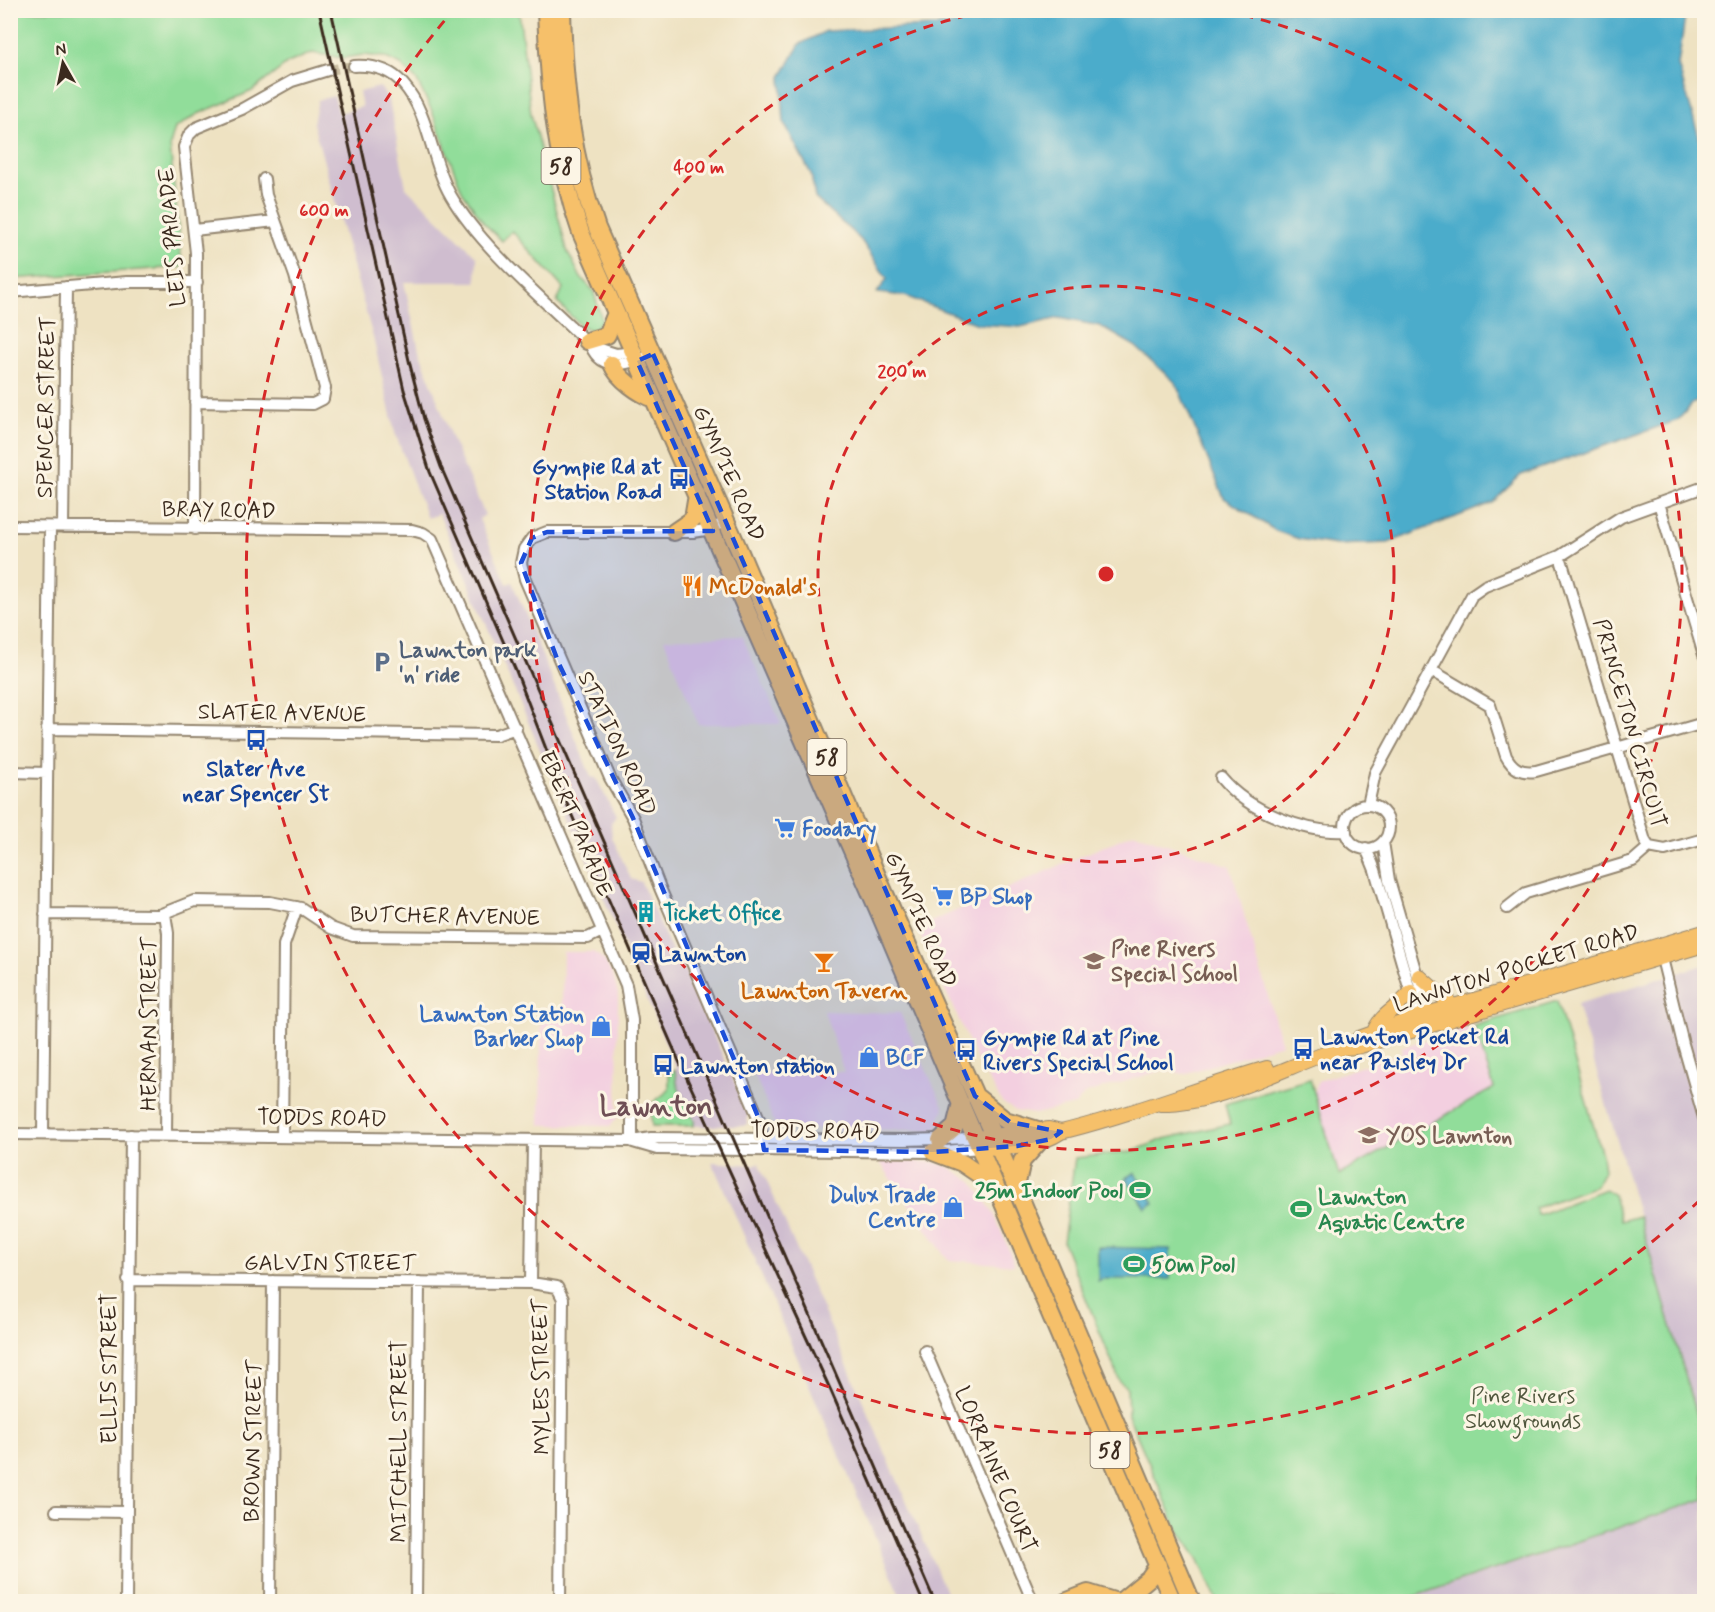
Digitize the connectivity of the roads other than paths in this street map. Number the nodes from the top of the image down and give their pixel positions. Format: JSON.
{"nodes":[{"id":1,"x":546,"y":10,"type":"edge"},
{"id":2,"x":562,"y":10,"type":"edge"},
{"id":3,"x":354,"y":66,"type":"tunnel mouth"},
{"id":4,"x":328,"y":70,"type":"tunnel mouth"},
{"id":5,"x":264,"y":179,"type":"dead end"},
{"id":6,"x":275,"y":221,"type":"junction"},
{"id":7,"x":194,"y":230,"type":"junction"},
{"id":8,"x":197,"y":282,"type":"junction"},
{"id":9,"x":66,"y":287,"type":"junction"},
{"id":10,"x":10,"y":292,"type":"edge"},
{"id":11,"x":616,"y":313,"type":"junction"},
{"id":12,"x":589,"y":344,"type":"junction"},
{"id":13,"x":643,"y":354,"type":"junction"},
{"id":14,"x":612,"y":364,"type":"junction"},
{"id":15,"x":654,"y":399,"type":"junction"},
{"id":16,"x":195,"y":402,"type":"junction"},
{"id":17,"x":1704,"y":487,"type":"edge"},
{"id":18,"x":697,"y":495,"type":"junction"},
{"id":19,"x":1659,"y":503,"type":"junction"},
{"id":20,"x":719,"y":525,"type":"junction"},
{"id":21,"x":10,"y":526,"type":"edge"},
{"id":22,"x":50,"y":526,"type":"junction"},
{"id":23,"x":63,"y":527,"type":"junction"},
{"id":24,"x":195,"y":529,"type":"junction"},
{"id":25,"x":674,"y":532,"type":"junction"},
{"id":26,"x":427,"y":534,"type":"joint"},
{"id":27,"x":1560,"y":556,"type":"junction"},
{"id":28,"x":1704,"y":655,"type":"edge"},
{"id":29,"x":1431,"y":670,"type":"junction"},
{"id":30,"x":1704,"y":723,"type":"edge"},
{"id":31,"x":516,"y":728,"type":"junction"},
{"id":32,"x":47,"y":729,"type":"junction"},
{"id":33,"x":1618,"y":748,"type":"junction"},
{"id":34,"x":10,"y":772,"type":"edge"},
{"id":35,"x":47,"y":773,"type":"junction"},
{"id":36,"x":1221,"y":778,"type":"dead end"},
{"id":37,"x":1368,"y":805,"type":"junction"},
{"id":38,"x":1346,"y":831,"type":"junction"},
{"id":39,"x":1704,"y":839,"type":"edge"},
{"id":40,"x":1383,"y":842,"type":"junction"},
{"id":41,"x":1649,"y":847,"type":"junction"},
{"id":42,"x":1366,"y":848,"type":"junction"},
{"id":43,"x":297,"y":907,"type":"junction"},
{"id":44,"x":1508,"y":908,"type":"dead end"},
{"id":45,"x":45,"y":914,"type":"junction"},
{"id":46,"x":165,"y":914,"type":"junction"},
{"id":47,"x":602,"y":931,"type":"junction"},
{"id":48,"x":1704,"y":932,"type":"edge"},
{"id":49,"x":1704,"y":945,"type":"edge"},
{"id":50,"x":1661,"y":952,"type":"junction"},
{"id":51,"x":1419,"y":976,"type":"junction"},
{"id":52,"x":1411,"y":992,"type":"junction"},
{"id":53,"x":1453,"y":1006,"type":"junction"},
{"id":54,"x":1426,"y":1020,"type":"junction"},
{"id":55,"x":1374,"y":1032,"type":"junction"},
{"id":56,"x":1341,"y":1048,"type":"junction"},
{"id":57,"x":968,"y":1100,"type":"junction"},
{"id":58,"x":1704,"y":1118,"type":"edge"},
{"id":59,"x":10,"y":1134,"type":"edge"},
{"id":60,"x":43,"y":1134,"type":"junction"},
{"id":61,"x":130,"y":1135,"type":"junction"},
{"id":62,"x":166,"y":1136,"type":"junction"},
{"id":63,"x":1038,"y":1136,"type":"junction"},
{"id":64,"x":282,"y":1137,"type":"junction"},
{"id":65,"x":533,"y":1140,"type":"junction"},
{"id":66,"x":632,"y":1141,"type":"junction"},
{"id":67,"x":996,"y":1142,"type":"junction"},
{"id":68,"x":978,"y":1143,"type":"junction"},
{"id":69,"x":763,"y":1145,"type":"junction"},
{"id":70,"x":936,"y":1146,"type":"junction"},
{"id":71,"x":996,"y":1186,"type":"junction"},
{"id":72,"x":1016,"y":1187,"type":"junction"},
{"id":73,"x":129,"y":1280,"type":"junction"},
{"id":74,"x":273,"y":1281,"type":"junction"},
{"id":75,"x":419,"y":1282,"type":"junction"},
{"id":76,"x":531,"y":1283,"type":"junction"},
{"id":77,"x":925,"y":1351,"type":"dead end"},
{"id":78,"x":56,"y":1511,"type":"dead end"},
{"id":79,"x":127,"y":1512,"type":"junction"},
{"id":80,"x":1158,"y":1565,"type":"junction"},
{"id":81,"x":1190,"y":1598,"type":"edge"},
{"id":82,"x":1167,"y":1600,"type":"edge"},
{"id":83,"x":126,"y":1602,"type":"edge"},
{"id":84,"x":270,"y":1602,"type":"edge"},
{"id":85,"x":416,"y":1602,"type":"edge"},
{"id":86,"x":560,"y":1602,"type":"edge"},
{"id":87,"x":1033,"y":1602,"type":"edge"},
{"id":88,"x":1065,"y":1602,"type":"edge"},
{"id":89,"x":1118,"y":1602,"type":"edge"}],
"edges":[{"from":1,"to":11,"type":"highway","name":"GYMPIE ROAD","number":"58"},
{"from":2,"to":13,"type":"highway","name":"GYMPIE ROAD","number":"58"},
{"from":3,"to":12,"type":"street"},
{"from":4,"to":7,"type":"street","name":"LEIS PARADE"},
{"from":5,"to":6,"type":"street"},
{"from":6,"to":7,"type":"street"},
{"from":6,"to":16,"type":"street"},
{"from":7,"to":8,"type":"street","name":"LEIS PARADE"},
{"from":8,"to":9,"type":"street"},
{"from":8,"to":16,"type":"street","name":"LEIS PARADE"},
{"from":9,"to":10,"type":"street"},
{"from":9,"to":23,"type":"street","name":"SPENCER STREET"},
{"from":11,"to":12,"type":"highway"},
{"from":11,"to":13,"type":"highway","name":"GYMPIE ROAD","number":"58"},
{"from":12,"to":13,"type":"street"},
{"from":12,"to":14,"type":"street"},
{"from":13,"to":14,"type":"street"},
{"from":13,"to":15,"type":"highway","name":"GYMPIE ROAD","number":"58"},
{"from":13,"to":20,"type":"highway","name":"GYMPIE ROAD","number":"58"},
{"from":14,"to":15,"type":"highway"},
{"from":15,"to":18,"type":"highway","name":"GYMPIE ROAD","number":"58"},
{"from":16,"to":24,"type":"street","name":"LEIS PARADE"},
{"from":17,"to":19,"type":"street"},
{"from":18,"to":20,"type":"highway","name":"GYMPIE ROAD","number":"58"},
{"from":18,"to":25,"type":"highway"},
{"from":19,"to":27,"type":"street"},
{"from":19,"to":28,"type":"street"},
{"from":20,"to":25,"type":"street","name":"STATION ROAD"},
{"from":20,"to":57,"type":"highway","name":"GYMPIE ROAD","number":"58"},
{"from":21,"to":22,"type":"street","name":"BRAY ROAD"},
{"from":22,"to":23,"type":"street","name":"BRAY ROAD"},
{"from":22,"to":32,"type":"street","name":"SPENCER STREET"},
{"from":23,"to":24,"type":"street","name":"BRAY ROAD"},
{"from":24,"to":26,"type":"street","name":"BRAY ROAD"},
{"from":25,"to":69,"type":"street","name":"STATION ROAD"},
{"from":26,"to":31,"type":"street","name":"EBERT PARADE"},
{"from":27,"to":29,"type":"street"},
{"from":27,"to":33,"type":"street","name":"PRINCETON CIRCUIT"},
{"from":29,"to":33,"type":"street"},
{"from":29,"to":37,"type":"street"},
{"from":30,"to":33,"type":"street"},
{"from":31,"to":32,"type":"street","name":"SLATER AVENUE"},
{"from":31,"to":47,"type":"street","name":"EBERT PARADE"},
{"from":32,"to":35,"type":"street","name":"SPENCER STREET"},
{"from":33,"to":41,"type":"street","name":"PRINCETON CIRCUIT"},
{"from":34,"to":35,"type":"street"},
{"from":35,"to":45,"type":"street","name":"SPENCER STREET"},
{"from":36,"to":38,"type":"street"},
{"from":37,"to":38,"type":"street"},
{"from":37,"to":40,"type":"street"},
{"from":38,"to":42,"type":"street"},
{"from":39,"to":41,"type":"street","name":"PRINCETON CIRCUIT"},
{"from":40,"to":42,"type":"street"},
{"from":40,"to":51,"type":"street"},
{"from":41,"to":44,"type":"street"},
{"from":42,"to":52,"type":"street"},
{"from":43,"to":46,"type":"street","name":"BUTCHER AVENUE"},
{"from":43,"to":47,"type":"street","name":"BUTCHER AVENUE"},
{"from":43,"to":64,"type":"street"},
{"from":45,"to":46,"type":"street","name":"BUTCHER AVENUE"},
{"from":45,"to":60,"type":"street","name":"SPENCER STREET"},
{"from":46,"to":62,"type":"street","name":"HERMAN STREET"},
{"from":47,"to":66,"type":"street","name":"EBERT PARADE"},
{"from":48,"to":50,"type":"main road","name":"LAWNTON POCKET ROAD"},
{"from":49,"to":50,"type":"main road","name":"LAWNTON POCKET ROAD"},
{"from":50,"to":53,"type":"main road","name":"LAWNTON POCKET ROAD"},
{"from":50,"to":54,"type":"main road","name":"LAWNTON POCKET ROAD"},
{"from":50,"to":58,"type":"street"},
{"from":51,"to":53,"type":"main road"},
{"from":51,"to":54,"type":"street"},
{"from":52,"to":54,"type":"street"},
{"from":52,"to":55,"type":"main road"},
{"from":53,"to":54,"type":"main road","name":"LAWNTON POCKET ROAD"},
{"from":54,"to":55,"type":"main road","name":"LAWNTON POCKET ROAD"},
{"from":54,"to":56,"type":"main road","name":"LAWNTON POCKET ROAD"},
{"from":55,"to":56,"type":"main road","name":"LAWNTON POCKET ROAD"},
{"from":56,"to":63,"type":"main road","name":"LAWNTON POCKET ROAD"},
{"from":57,"to":63,"type":"highway"},
{"from":57,"to":67,"type":"highway","name":"GYMPIE ROAD","number":"58"},
{"from":57,"to":68,"type":"highway","name":"GYMPIE ROAD","number":"58"},
{"from":57,"to":70,"type":"highway"},
{"from":59,"to":60,"type":"street","name":"TODDS ROAD"},
{"from":60,"to":61,"type":"street","name":"TODDS ROAD"},
{"from":61,"to":62,"type":"street","name":"TODDS ROAD"},
{"from":61,"to":73,"type":"street","name":"ELLIS STREET"},
{"from":62,"to":64,"type":"street","name":"TODDS ROAD"},
{"from":63,"to":67,"type":"main road","name":"LAWNTON POCKET ROAD"},
{"from":63,"to":72,"type":"highway"},
{"from":64,"to":65,"type":"street","name":"TODDS ROAD"},
{"from":65,"to":66,"type":"street","name":"TODDS ROAD"},
{"from":65,"to":76,"type":"street","name":"MYLES STREET"},
{"from":66,"to":69,"type":"street","name":"TODDS ROAD"},
{"from":67,"to":68,"type":"main road","name":"TODDS ROAD"},
{"from":67,"to":72,"type":"highway","name":"GYMPIE ROAD","number":"58"},
{"from":68,"to":70,"type":"street","name":"TODDS ROAD"},
{"from":68,"to":71,"type":"highway","name":"GYMPIE ROAD","number":"58"},
{"from":69,"to":70,"type":"street","name":"TODDS ROAD"},
{"from":70,"to":71,"type":"highway"},
{"from":71,"to":80,"type":"highway","name":"GYMPIE ROAD","number":"58"},
{"from":72,"to":81,"type":"highway","name":"GYMPIE ROAD","number":"58"},
{"from":73,"to":74,"type":"street","name":"GALVIN STREET"},
{"from":73,"to":79,"type":"street","name":"ELLIS STREET"},
{"from":74,"to":75,"type":"street","name":"GALVIN STREET"},
{"from":74,"to":84,"type":"street","name":"BROWN STREET"},
{"from":75,"to":76,"type":"street","name":"GALVIN STREET"},
{"from":75,"to":85,"type":"street","name":"MITCHELL STREET"},
{"from":76,"to":86,"type":"street","name":"MYLES STREET"},
{"from":77,"to":87,"type":"street","name":"LORRAINE COURT"},
{"from":78,"to":79,"type":"street"},
{"from":79,"to":83,"type":"street","name":"ELLIS STREET"},
{"from":80,"to":82,"type":"highway","name":"GYMPIE ROAD","number":"58"},
{"from":80,"to":89,"type":"highway"},
{"from":81,"to":82,"type":"main road"},
{"from":88,"to":89,"type":"highway"}]}
